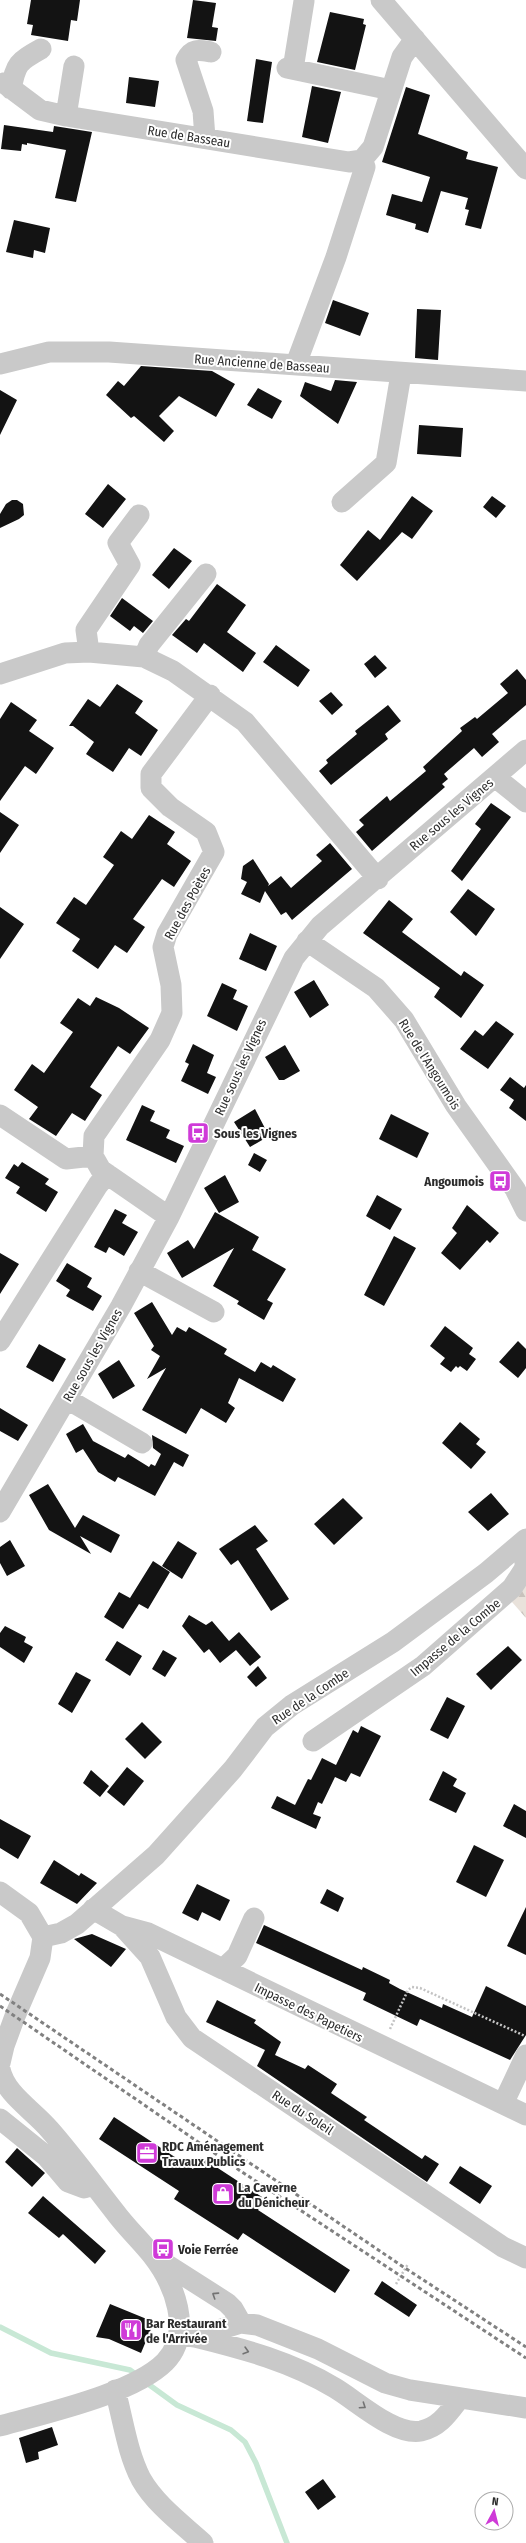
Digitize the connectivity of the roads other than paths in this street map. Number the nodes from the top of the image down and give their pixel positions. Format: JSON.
{"nodes":[{"id":1,"x":381,"y":0,"type":"edge"},
{"id":2,"x":304,"y":1,"type":"dead end"},
{"id":3,"x":415,"y":39,"type":"junction"},
{"id":4,"x":41,"y":48,"type":"dead end"},
{"id":5,"x":211,"y":52,"type":"dead end"},
{"id":6,"x":74,"y":66,"type":"dead end"},
{"id":7,"x":391,"y":90,"type":"junction"},
{"id":8,"x":66,"y":116,"type":"junction"},
{"id":9,"x":206,"y":138,"type":"junction"},
{"id":10,"x":362,"y":160,"type":"junction"},
{"id":11,"x":526,"y":169,"type":"edge"},
{"id":12,"x":0,"y":364,"type":"edge"},
{"id":13,"x":296,"y":364,"type":"junction"},
{"id":14,"x":400,"y":374,"type":"junction"},
{"id":15,"x":526,"y":380,"type":"edge"},
{"id":16,"x":342,"y":502,"type":"dead end"},
{"id":17,"x":139,"y":514,"type":"dead end"},
{"id":18,"x":206,"y":574,"type":"dead end"},
{"id":19,"x":88,"y":652,"type":"junction"},
{"id":20,"x":144,"y":657,"type":"junction"},
{"id":21,"x":0,"y":674,"type":"edge"},
{"id":22,"x":210,"y":695,"type":"junction"},
{"id":23,"x":526,"y":750,"type":"edge"},
{"id":24,"x":495,"y":777,"type":"junction"},
{"id":25,"x":526,"y":802,"type":"edge"},
{"id":26,"x":378,"y":879,"type":"junction"},
{"id":27,"x":307,"y":941,"type":"junction"},
{"id":28,"x":0,"y":1115,"type":"edge"},
{"id":29,"x":93,"y":1156,"type":"junction"},
{"id":30,"x":107,"y":1174,"type":"junction"},
{"id":31,"x":526,"y":1211,"type":"edge"},
{"id":32,"x":169,"y":1217,"type":"junction"},
{"id":33,"x":139,"y":1271,"type":"junction"},
{"id":34,"x":214,"y":1312,"type":"dead end"},
{"id":35,"x":0,"y":1341,"type":"edge"},
{"id":36,"x":67,"y":1398,"type":"junction"},
{"id":37,"x":142,"y":1443,"type":"dead end"},
{"id":38,"x":0,"y":1512,"type":"edge"},
{"id":39,"x":526,"y":1539,"type":"edge"},
{"id":40,"x":313,"y":1741,"type":"dead end"},
{"id":41,"x":0,"y":1892,"type":"edge"},
{"id":42,"x":93,"y":1909,"type":"junction"},
{"id":43,"x":254,"y":1918,"type":"dead end"},
{"id":44,"x":122,"y":1926,"type":"junction"},
{"id":45,"x":43,"y":1937,"type":"junction"},
{"id":46,"x":223,"y":1969,"type":"junction"},
{"id":47,"x":526,"y":2055,"type":"edge"},
{"id":48,"x":0,"y":2063,"type":"edge"},
{"id":49,"x":0,"y":2069,"type":"edge"},
{"id":50,"x":503,"y":2104,"type":"junction"},
{"id":51,"x":526,"y":2115,"type":"edge"},
{"id":52,"x":0,"y":2119,"type":"edge"},
{"id":53,"x":94,"y":2185,"type":"junction"},
{"id":54,"x":152,"y":2255,"type":"junction"},
{"id":55,"x":526,"y":2258,"type":"edge"},
{"id":56,"x":240,"y":2323,"type":"junction"},
{"id":57,"x":188,"y":2336,"type":"junction"},
{"id":58,"x":124,"y":2387,"type":"junction"},
{"id":59,"x":460,"y":2398,"type":"junction"},
{"id":60,"x":526,"y":2408,"type":"edge"},
{"id":61,"x":0,"y":2426,"type":"edge"},
{"id":62,"x":203,"y":2543,"type":"edge"}],
"edges":[{"from":1,"to":3,"type":"street"},
{"from":2,"to":7,"type":"street"},
{"from":3,"to":7,"type":"street"},
{"from":3,"to":11,"type":"street"},
{"from":4,"to":8,"type":"street","name":"Rue de Basseau"},
{"from":5,"to":9,"type":"street"},
{"from":6,"to":8,"type":"street"},
{"from":7,"to":10,"type":"street"},
{"from":8,"to":9,"type":"street","name":"Rue de Basseau"},
{"from":9,"to":10,"type":"street","name":"Rue de Basseau"},
{"from":10,"to":13,"type":"street"},
{"from":12,"to":13,"type":"street","name":"Rue Ancienne de Basseau"},
{"from":13,"to":14,"type":"street","name":"Rue Ancienne de Basseau"},
{"from":14,"to":15,"type":"street","name":"Rue Ancienne de Basseau"},
{"from":14,"to":16,"type":"street"},
{"from":17,"to":19,"type":"street"},
{"from":18,"to":20,"type":"street"},
{"from":19,"to":20,"type":"street"},
{"from":19,"to":21,"type":"street"},
{"from":20,"to":22,"type":"street"},
{"from":22,"to":26,"type":"street"},
{"from":22,"to":29,"type":"street","name":"Rue des Poètes"},
{"from":23,"to":24,"type":"street","name":"Rue sous les Vignes"},
{"from":24,"to":25,"type":"street"},
{"from":24,"to":26,"type":"street","name":"Rue sous les Vignes"},
{"from":26,"to":27,"type":"street","name":"Rue sous les Vignes"},
{"from":27,"to":31,"type":"street","name":"Rue de l'Angoumois"},
{"from":27,"to":32,"type":"street","name":"Rue sous les Vignes"},
{"from":28,"to":29,"type":"street"},
{"from":29,"to":30,"type":"street"},
{"from":30,"to":32,"type":"street"},
{"from":30,"to":35,"type":"street"},
{"from":32,"to":33,"type":"street","name":"Rue sous les Vignes"},
{"from":33,"to":34,"type":"street"},
{"from":33,"to":36,"type":"street","name":"Rue sous les Vignes"},
{"from":36,"to":37,"type":"street"},
{"from":36,"to":38,"type":"street","name":"Rue sous les Vignes"},
{"from":39,"to":40,"type":"street","name":"Impasse de la Combe"},
{"from":39,"to":42,"type":"street","name":"Rue de la Combe"},
{"from":41,"to":45,"type":"street"},
{"from":42,"to":44,"type":"street","name":"Impasse des Papetiers"},
{"from":42,"to":45,"type":"street","name":"Rue de la Combe"},
{"from":43,"to":46,"type":"street"},
{"from":44,"to":46,"type":"street","name":"Impasse des Papetiers"},
{"from":44,"to":55,"type":"street","name":"Rue du Soleil"},
{"from":45,"to":48,"type":"street"},
{"from":46,"to":50,"type":"street","name":"Impasse des Papetiers"},
{"from":47,"to":50,"type":"street"},
{"from":49,"to":53,"type":"street"},
{"from":50,"to":51,"type":"street","name":"Impasse des Papetiers"},
{"from":52,"to":53,"type":"street"},
{"from":53,"to":54,"type":"street"},
{"from":56,"to":54,"type":"street","one_way":true},
{"from":54,"to":57,"type":"street"},
{"from":56,"to":57,"type":"street"},
{"from":56,"to":59,"type":"street"},
{"from":57,"to":58,"type":"street"},
{"from":57,"to":59,"type":"street","one_way":true},
{"from":58,"to":61,"type":"street"},
{"from":58,"to":62,"type":"street"},
{"from":59,"to":60,"type":"street"}]}
